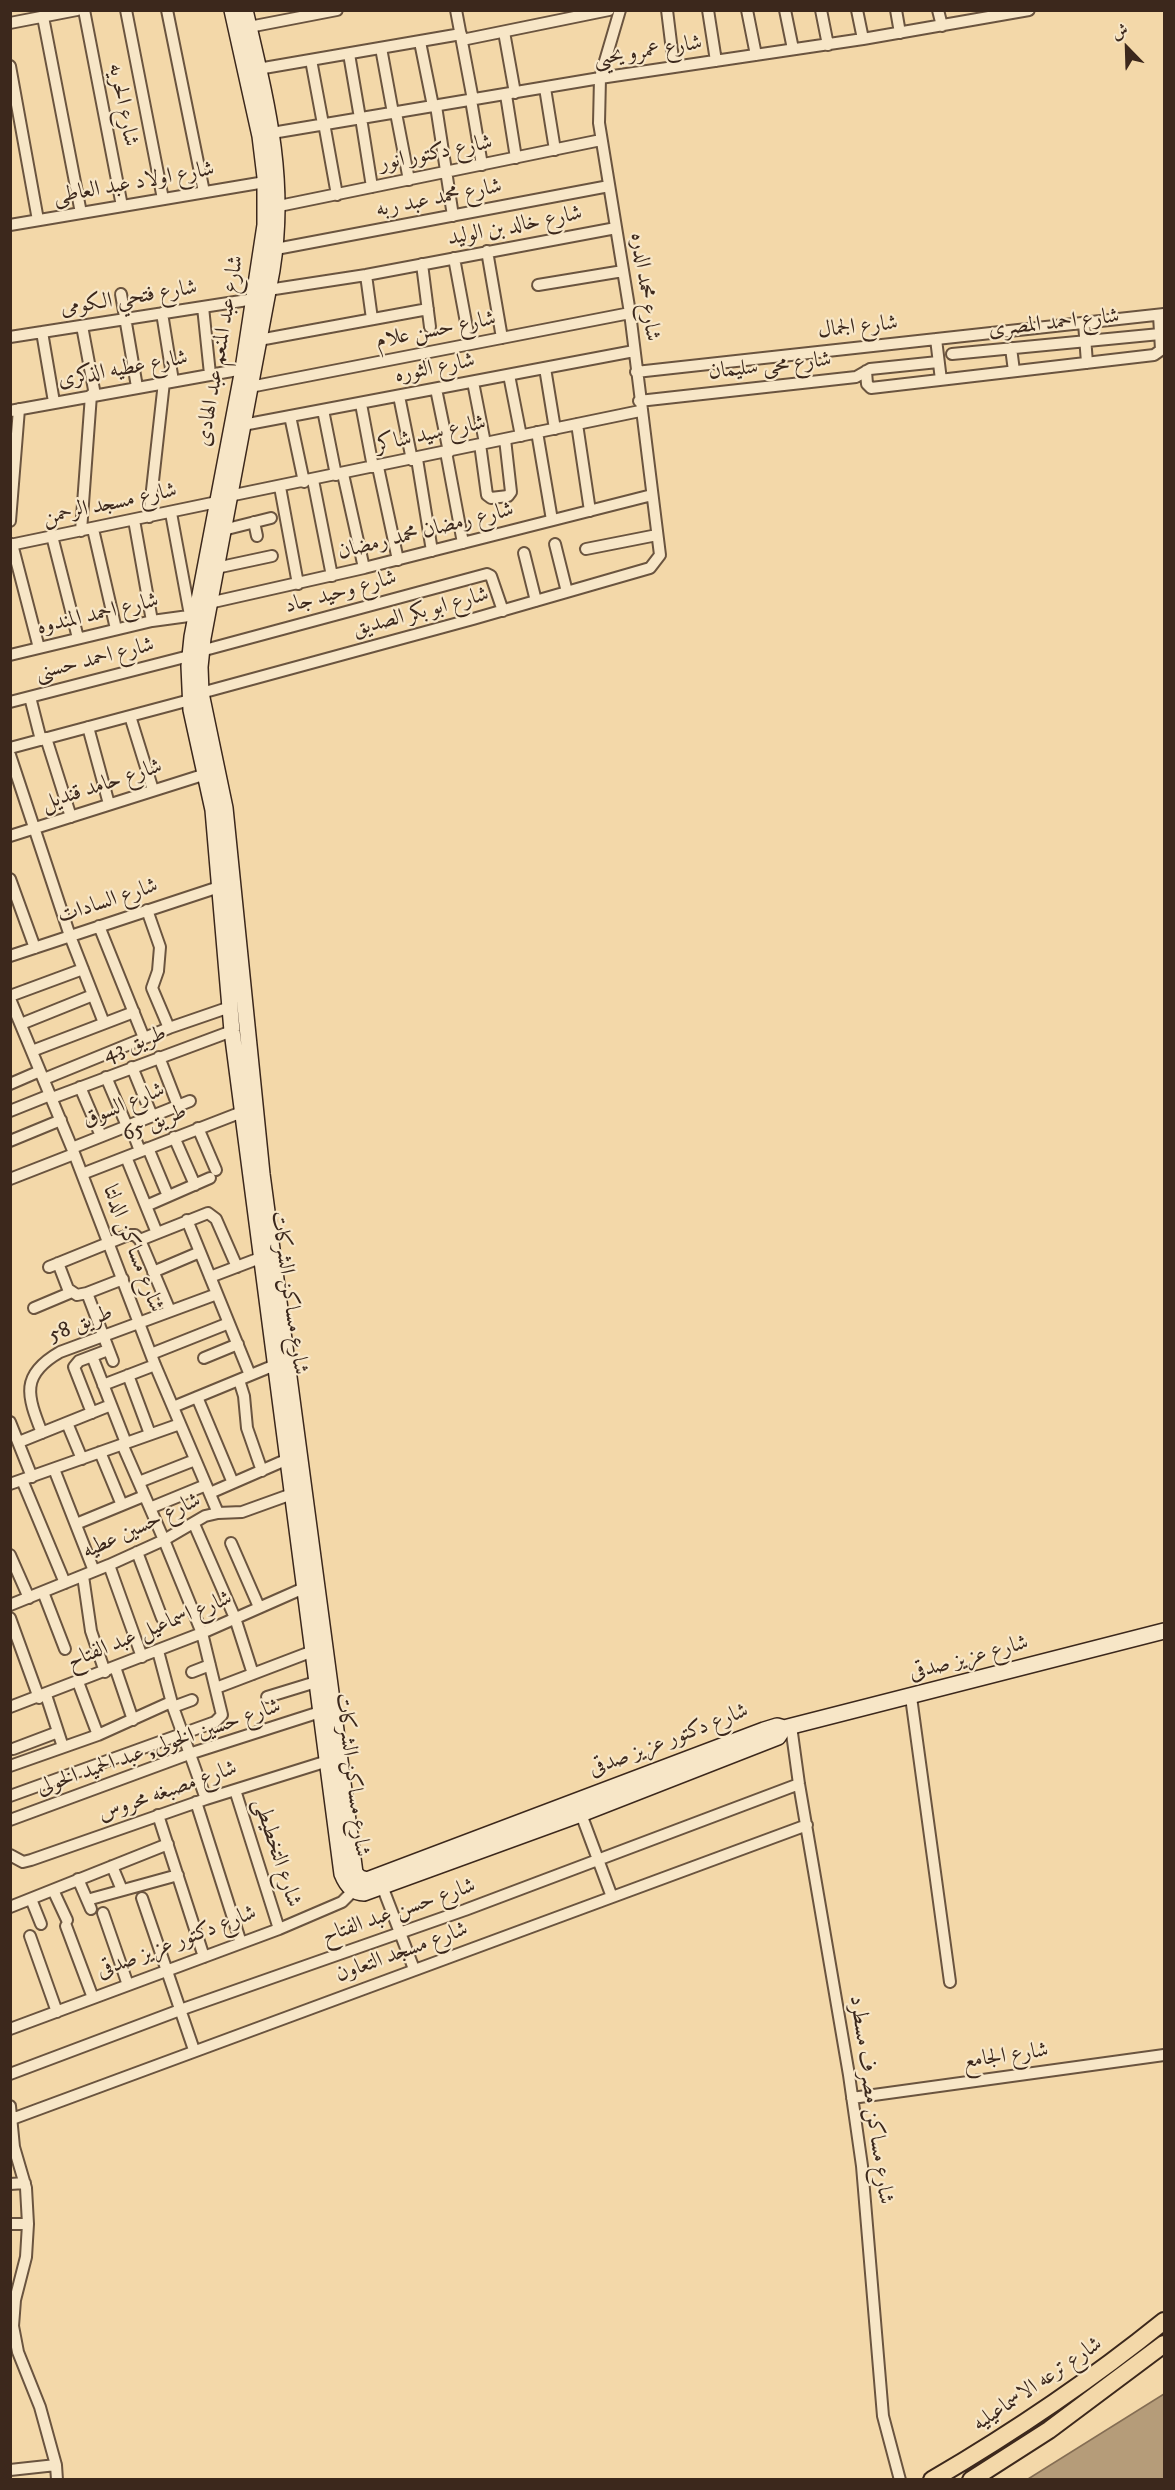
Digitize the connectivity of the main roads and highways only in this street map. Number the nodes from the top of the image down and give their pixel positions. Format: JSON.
{"nodes":[{"id":1,"x":1164,"y":2321,"type":"edge"},
{"id":2,"x":1164,"y":2344,"type":"edge"},
{"id":3,"x":933,"y":2480,"type":"edge"},
{"id":4,"x":971,"y":2480,"type":"edge"}],
"edges":[{"from":1,"to":3,"type":"main road","name":"شارع ترعه الاسماعيليه"},
{"from":2,"to":4,"type":"main road","name":"شارع ترعه الاسماعيليه"}]}
